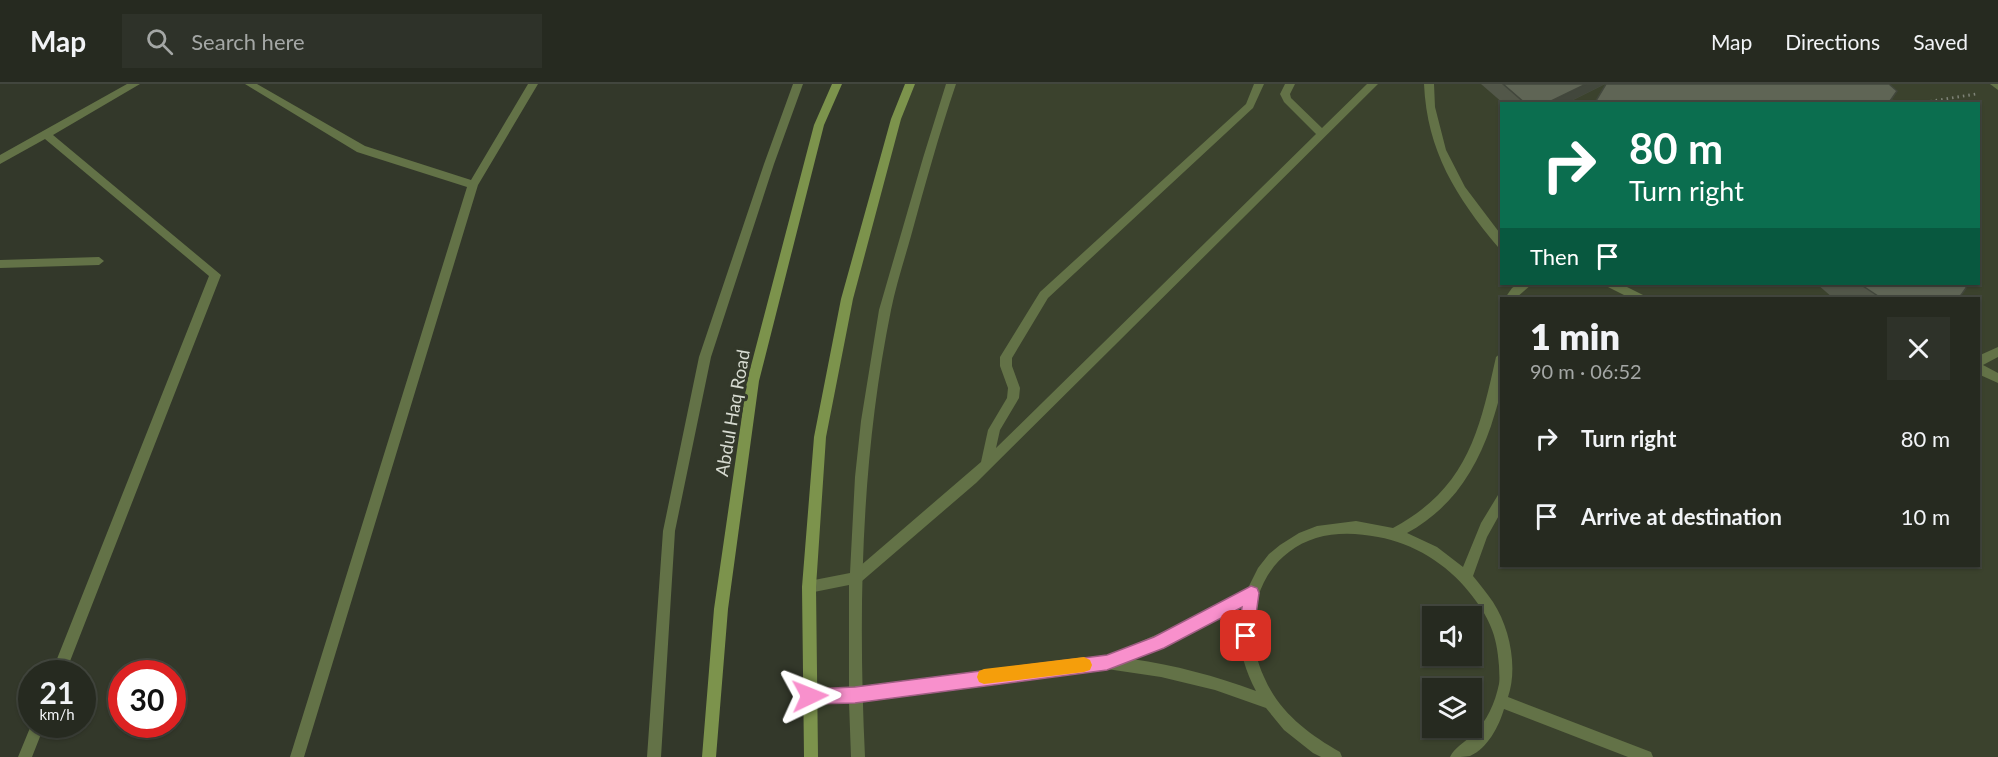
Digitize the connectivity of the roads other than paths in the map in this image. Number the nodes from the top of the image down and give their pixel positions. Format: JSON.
{"nodes":[{"id":1,"x":135,"y":84,"type":"edge"},
{"id":2,"x":250,"y":84,"type":"edge"},
{"id":3,"x":533,"y":84,"type":"edge"},
{"id":4,"x":798,"y":84,"type":"edge"},
{"id":5,"x":837,"y":84,"type":"edge"},
{"id":6,"x":910,"y":84,"type":"edge"},
{"id":7,"x":951,"y":84,"type":"edge"},
{"id":8,"x":1259,"y":84,"type":"edge"},
{"id":9,"x":1290,"y":84,"type":"edge"},
{"id":10,"x":1373,"y":84,"type":"edge"},
{"id":11,"x":1429,"y":84,"type":"edge"},
{"id":12,"x":1322,"y":134,"type":"junction"},
{"id":13,"x":47,"y":135,"type":"junction"},
{"id":14,"x":0,"y":160,"type":"edge"},
{"id":15,"x":472,"y":185,"type":"junction"},
{"id":16,"x":1500,"y":241,"type":"edge"},
{"id":17,"x":99,"y":261,"type":"dead end"},
{"id":18,"x":0,"y":264,"type":"edge"},
{"id":19,"x":1525,"y":285,"type":"edge"},
{"id":20,"x":1614,"y":285,"type":"edge"},
{"id":21,"x":1511,"y":297,"type":"edge"},
{"id":22,"x":1637,"y":297,"type":"edge"},
{"id":23,"x":1998,"y":352,"type":"edge"},
{"id":24,"x":1980,"y":361,"type":"edge"},
{"id":25,"x":1500,"y":365,"type":"edge"},
{"id":26,"x":1980,"y":369,"type":"edge"},
{"id":27,"x":1998,"y":378,"type":"edge"},
{"id":28,"x":986,"y":464,"type":"junction"},
{"id":29,"x":1500,"y":502,"type":"edge"},
{"id":30,"x":1396,"y":533,"type":"junction"},
{"id":31,"x":856,"y":577,"type":"junction"},
{"id":32,"x":1466,"y":577,"type":"junction"},
{"id":33,"x":809,"y":587,"type":"junction"},
{"id":34,"x":1251,"y":593,"type":"junction"},
{"id":35,"x":64,"y":660,"type":"edge"},
{"id":36,"x":1107,"y":662,"type":"junction"},
{"id":37,"x":855,"y":695,"type":"junction"},
{"id":38,"x":810,"y":696,"type":"junction"},
{"id":39,"x":1502,"y":700,"type":"junction"},
{"id":40,"x":1268,"y":702,"type":"junction"},
{"id":41,"x":32,"y":738,"type":"edge"},
{"id":42,"x":1302,"y":738,"type":"junction"},
{"id":43,"x":25,"y":757,"type":"edge"},
{"id":44,"x":297,"y":757,"type":"edge"},
{"id":45,"x":654,"y":757,"type":"edge"},
{"id":46,"x":709,"y":757,"type":"edge"},
{"id":47,"x":812,"y":757,"type":"edge"},
{"id":48,"x":858,"y":757,"type":"edge"},
{"id":49,"x":1318,"y":757,"type":"edge"},
{"id":50,"x":1335,"y":757,"type":"edge"},
{"id":51,"x":1457,"y":757,"type":"edge"},
{"id":52,"x":1646,"y":757,"type":"edge"}],
"edges":[{"from":1,"to":13,"type":"street"},
{"from":2,"to":15,"type":"street"},
{"from":3,"to":15,"type":"street"},
{"from":4,"to":45,"type":"street"},
{"from":5,"to":46,"type":"main road","name":"Abdul Haq Road"},
{"from":6,"to":33,"type":"main road"},
{"from":7,"to":31,"type":"street"},
{"from":8,"to":28,"type":"street"},
{"from":9,"to":12,"type":"street"},
{"from":10,"to":12,"type":"street"},
{"from":11,"to":16,"type":"street"},
{"from":12,"to":28,"type":"street"},
{"from":13,"to":14,"type":"street"},
{"from":13,"to":35,"type":"street"},
{"from":15,"to":44,"type":"street"},
{"from":17,"to":18,"type":"street"},
{"from":19,"to":21,"type":"street"},
{"from":20,"to":22,"type":"street"},
{"from":23,"to":24,"type":"street"},
{"from":25,"to":30,"type":"street"},
{"from":26,"to":27,"type":"street"},
{"from":28,"to":31,"type":"street"},
{"from":29,"to":32,"type":"street"},
{"from":30,"to":32,"type":"street"},
{"from":30,"to":34,"type":"street"},
{"from":31,"to":33,"type":"street"},
{"from":31,"to":37,"type":"street"},
{"from":32,"to":39,"type":"street"},
{"from":33,"to":38,"type":"main road"},
{"from":34,"to":36,"type":"street"},
{"from":34,"to":40,"type":"street"},
{"from":36,"to":37,"type":"street"},
{"from":36,"to":40,"type":"street"},
{"from":37,"to":38,"type":"street"},
{"from":37,"to":48,"type":"street"},
{"from":38,"to":47,"type":"main road"},
{"from":39,"to":51,"type":"street"},
{"from":39,"to":52,"type":"street"},
{"from":40,"to":42,"type":"street"},
{"from":41,"to":43,"type":"street"},
{"from":42,"to":49,"type":"street"},
{"from":42,"to":50,"type":"street"}]}
